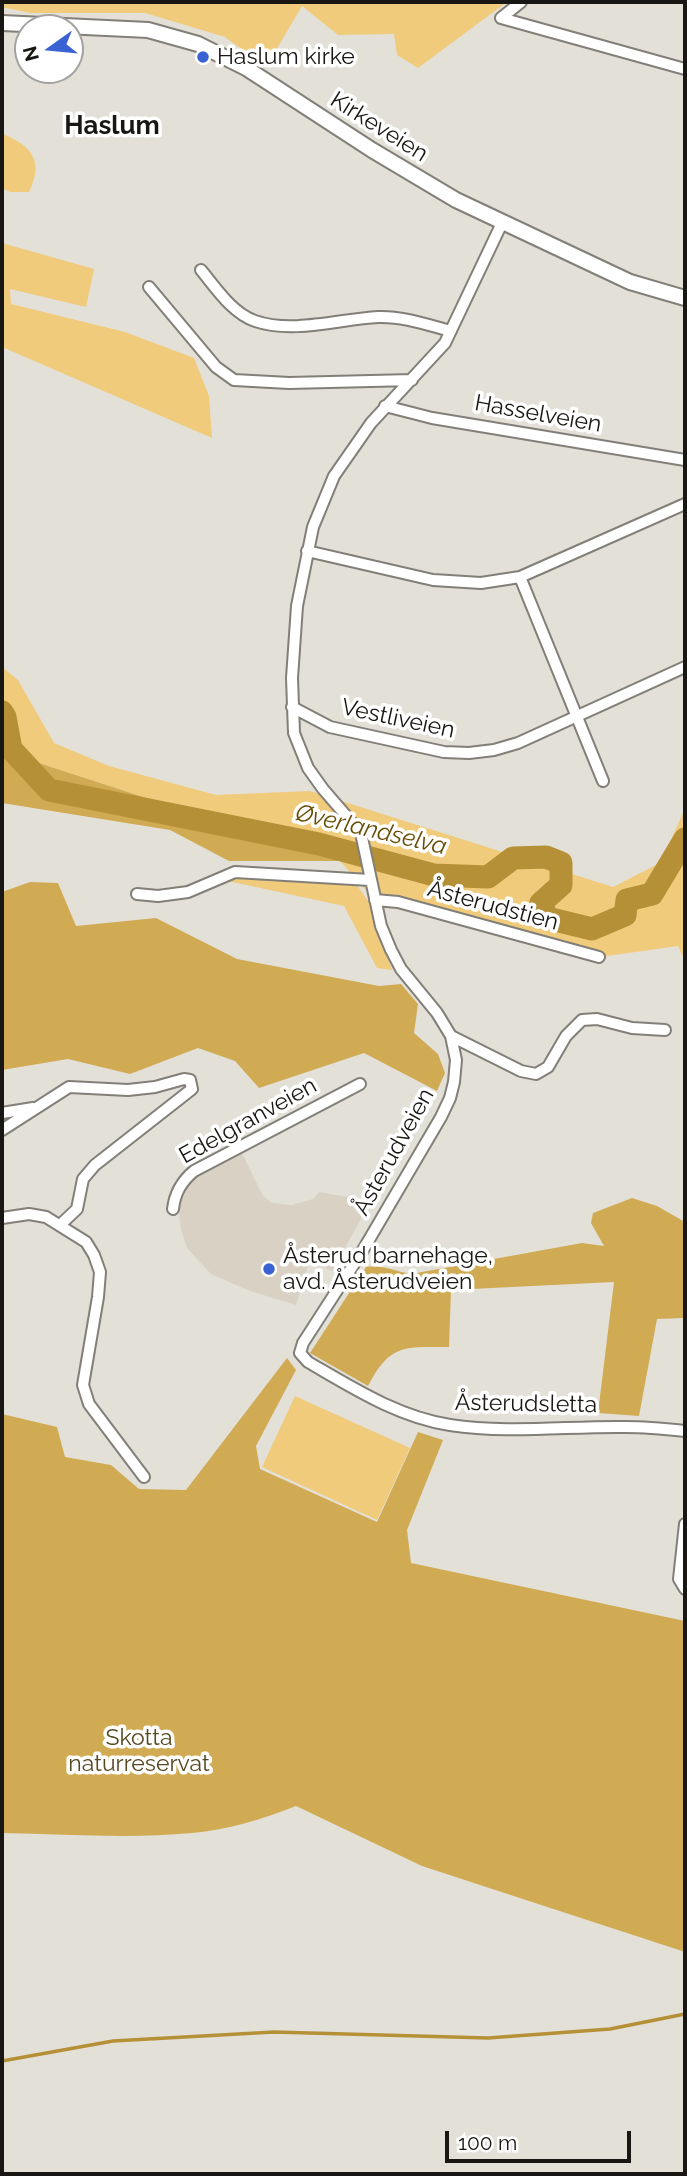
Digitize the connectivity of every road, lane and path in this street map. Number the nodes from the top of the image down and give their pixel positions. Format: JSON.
{"nodes":[{"id":1,"x":521,"y":2,"type":"edge"},
{"id":2,"x":2,"y":23,"type":"edge"},
{"id":3,"x":685,"y":69,"type":"edge"},
{"id":4,"x":502,"y":223,"type":"junction"},
{"id":5,"x":201,"y":270,"type":"dead end"},
{"id":6,"x":149,"y":287,"type":"dead end"},
{"id":7,"x":685,"y":299,"type":"edge"},
{"id":8,"x":452,"y":331,"type":"junction"},
{"id":9,"x":412,"y":380,"type":"junction"},
{"id":10,"x":384,"y":406,"type":"junction"},
{"id":11,"x":685,"y":460,"type":"edge"},
{"id":12,"x":685,"y":504,"type":"edge"},
{"id":13,"x":307,"y":551,"type":"junction"},
{"id":14,"x":520,"y":577,"type":"junction"},
{"id":15,"x":685,"y":667,"type":"edge"},
{"id":16,"x":292,"y":707,"type":"junction"},
{"id":17,"x":577,"y":716,"type":"junction"},
{"id":18,"x":603,"y":781,"type":"dead end"},
{"id":19,"x":370,"y":880,"type":"junction"},
{"id":20,"x":137,"y":894,"type":"dead end"},
{"id":21,"x":375,"y":900,"type":"junction"},
{"id":22,"x":599,"y":957,"type":"dead end"},
{"id":23,"x":665,"y":1030,"type":"dead end"},
{"id":24,"x":452,"y":1036,"type":"junction"},
{"id":25,"x":360,"y":1084,"type":"dead end"},
{"id":26,"x":40,"y":1107,"type":"junction"},
{"id":27,"x":2,"y":1113,"type":"edge"},
{"id":28,"x":2,"y":1130,"type":"edge"},
{"id":29,"x":173,"y":1209,"type":"dead end"},
{"id":30,"x":2,"y":1218,"type":"edge"},
{"id":31,"x":60,"y":1225,"type":"junction"},
{"id":32,"x":300,"y":1353,"type":"joint"},
{"id":33,"x":685,"y":1431,"type":"edge"},
{"id":34,"x":145,"y":1477,"type":"dead end"},
{"id":35,"x":685,"y":1524,"type":"edge"},
{"id":36,"x":685,"y":1588,"type":"edge"}],
"edges":[{"from":1,"to":3,"type":"street"},
{"from":2,"to":4,"type":"main road","name":"Kirkeveien"},
{"from":4,"to":7,"type":"main road","name":"Kirkeveien"},
{"from":4,"to":8,"type":"street","name":"Åsterudveien"},
{"from":5,"to":8,"type":"street"},
{"from":6,"to":9,"type":"street"},
{"from":8,"to":9,"type":"street","name":"Åsterudveien"},
{"from":9,"to":10,"type":"street","name":"Åsterudveien"},
{"from":10,"to":11,"type":"street","name":"Hasselveien"},
{"from":10,"to":13,"type":"street","name":"Åsterudveien"},
{"from":12,"to":14,"type":"street"},
{"from":13,"to":14,"type":"street"},
{"from":13,"to":16,"type":"street","name":"Åsterudveien"},
{"from":14,"to":17,"type":"street"},
{"from":15,"to":17,"type":"street","name":"Vestliveien"},
{"from":16,"to":17,"type":"street","name":"Vestliveien"},
{"from":16,"to":19,"type":"street","name":"Åsterudveien"},
{"from":17,"to":18,"type":"street"},
{"from":19,"to":20,"type":"street"},
{"from":19,"to":21,"type":"street","name":"Åsterudveien"},
{"from":21,"to":22,"type":"street","name":"Åsterudstien"},
{"from":21,"to":24,"type":"street","name":"Åsterudveien"},
{"from":23,"to":24,"type":"street","name":"Åsterudveien"},
{"from":24,"to":32,"type":"street","name":"Åsterudveien"},
{"from":25,"to":29,"type":"street","name":"Edelgranveien"},
{"from":26,"to":27,"type":"street"},
{"from":26,"to":28,"type":"street"},
{"from":26,"to":31,"type":"street"},
{"from":30,"to":31,"type":"street"},
{"from":31,"to":34,"type":"street"},
{"from":32,"to":33,"type":"street","name":"Åsterudsletta"},
{"from":35,"to":36,"type":"street"}]}
